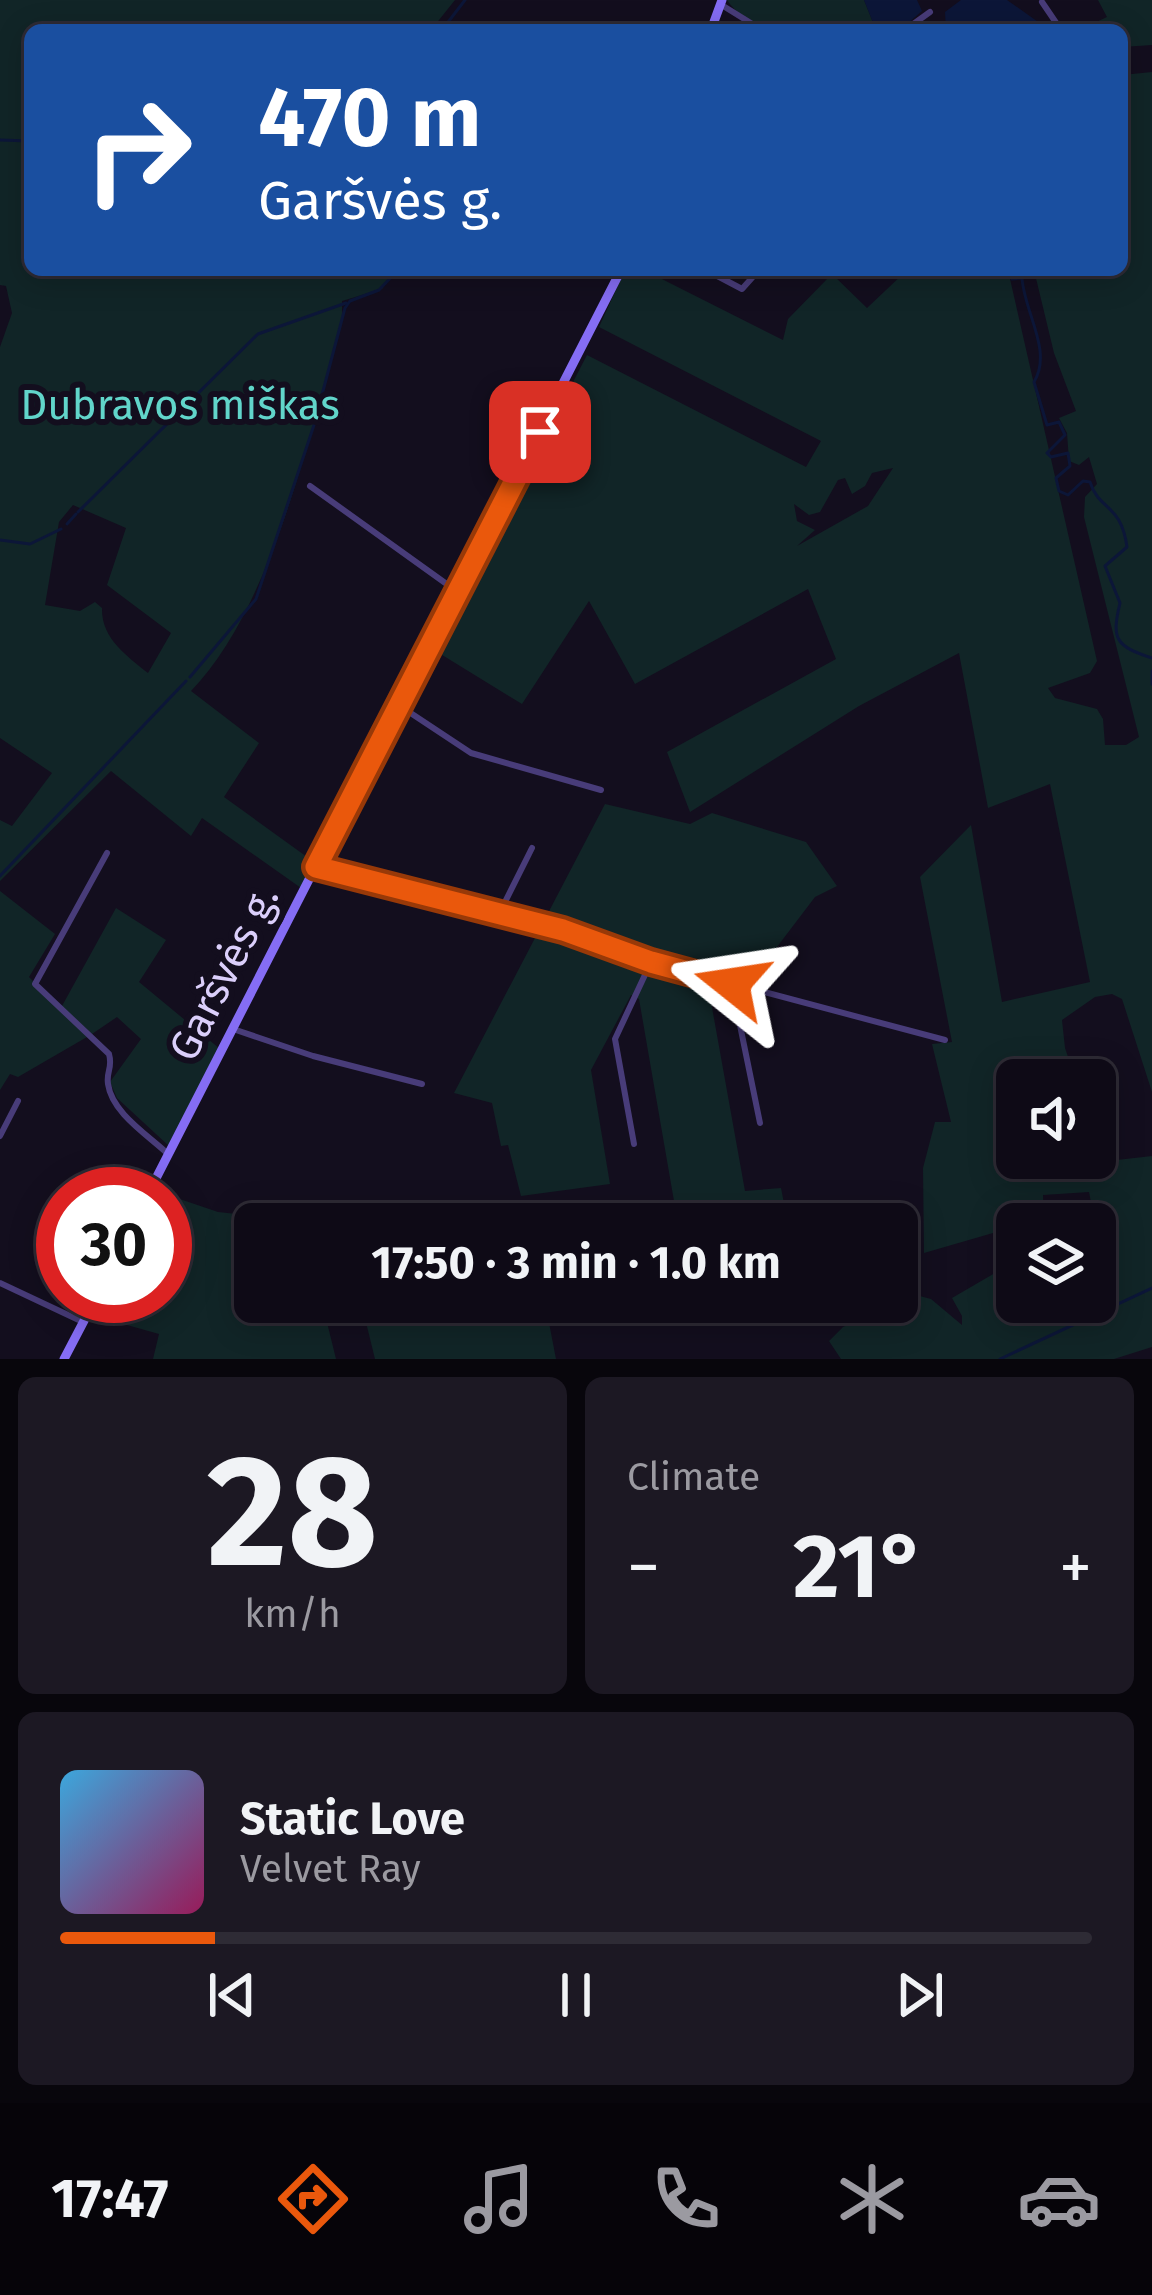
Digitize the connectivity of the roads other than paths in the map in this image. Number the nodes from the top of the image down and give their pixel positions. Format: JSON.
{"nodes":[{"id":1,"x":721,"y":2,"type":"edge"},
{"id":2,"x":930,"y":12,"type":"dead end"},
{"id":3,"x":753,"y":24,"type":"edge"},
{"id":4,"x":913,"y":24,"type":"edge"},
{"id":5,"x":618,"y":276,"type":"edge"},
{"id":6,"x":717,"y":276,"type":"edge"},
{"id":7,"x":754,"y":276,"type":"edge"},
{"id":8,"x":310,"y":486,"type":"dead end"},
{"id":9,"x":458,"y":592,"type":"junction"},
{"id":10,"x":400,"y":706,"type":"junction"},
{"id":11,"x":601,"y":790,"type":"dead end"},
{"id":12,"x":532,"y":848,"type":"dead end"},
{"id":13,"x":107,"y":853,"type":"dead end"},
{"id":14,"x":316,"y":867,"type":"junction"},
{"id":15,"x":498,"y":916,"type":"junction"},
{"id":16,"x":651,"y":962,"type":"junction"},
{"id":17,"x":732,"y":984,"type":"junction"},
{"id":18,"x":233,"y":1029,"type":"junction"},
{"id":19,"x":945,"y":1040,"type":"dead end"},
{"id":20,"x":422,"y":1084,"type":"dead end"},
{"id":21,"x":18,"y":1101,"type":"dead end"},
{"id":22,"x":760,"y":1124,"type":"dead end"},
{"id":23,"x":0,"y":1136,"type":"edge"},
{"id":24,"x":634,"y":1144,"type":"dead end"},
{"id":25,"x":168,"y":1154,"type":"junction"},
{"id":26,"x":162,"y":1167,"type":"edge"},
{"id":27,"x":0,"y":1283,"type":"edge"},
{"id":28,"x":36,"y":1300,"type":"edge"},
{"id":29,"x":82,"y":1323,"type":"edge"},
{"id":30,"x":64,"y":1359,"type":"edge"}],
"edges":[{"from":1,"to":3,"type":"street"},
{"from":2,"to":4,"type":"street"},
{"from":5,"to":9,"type":"main road","name":"Garšvės g."},
{"from":6,"to":7,"type":"street"},
{"from":8,"to":9,"type":"street"},
{"from":9,"to":10,"type":"main road","name":"Garšvės g."},
{"from":10,"to":11,"type":"street"},
{"from":10,"to":14,"type":"main road","name":"Garšvės g."},
{"from":12,"to":15,"type":"street"},
{"from":13,"to":25,"type":"street"},
{"from":14,"to":15,"type":"street"},
{"from":14,"to":18,"type":"main road","name":"Garšvės g."},
{"from":15,"to":16,"type":"street"},
{"from":16,"to":17,"type":"street"},
{"from":16,"to":24,"type":"street"},
{"from":17,"to":19,"type":"street"},
{"from":17,"to":22,"type":"street"},
{"from":18,"to":20,"type":"street"},
{"from":18,"to":25,"type":"main road","name":"Garšvės g."},
{"from":21,"to":23,"type":"street"},
{"from":25,"to":26,"type":"main road","name":"Garšvės g."},
{"from":27,"to":28,"type":"street"},
{"from":29,"to":30,"type":"main road"}]}
